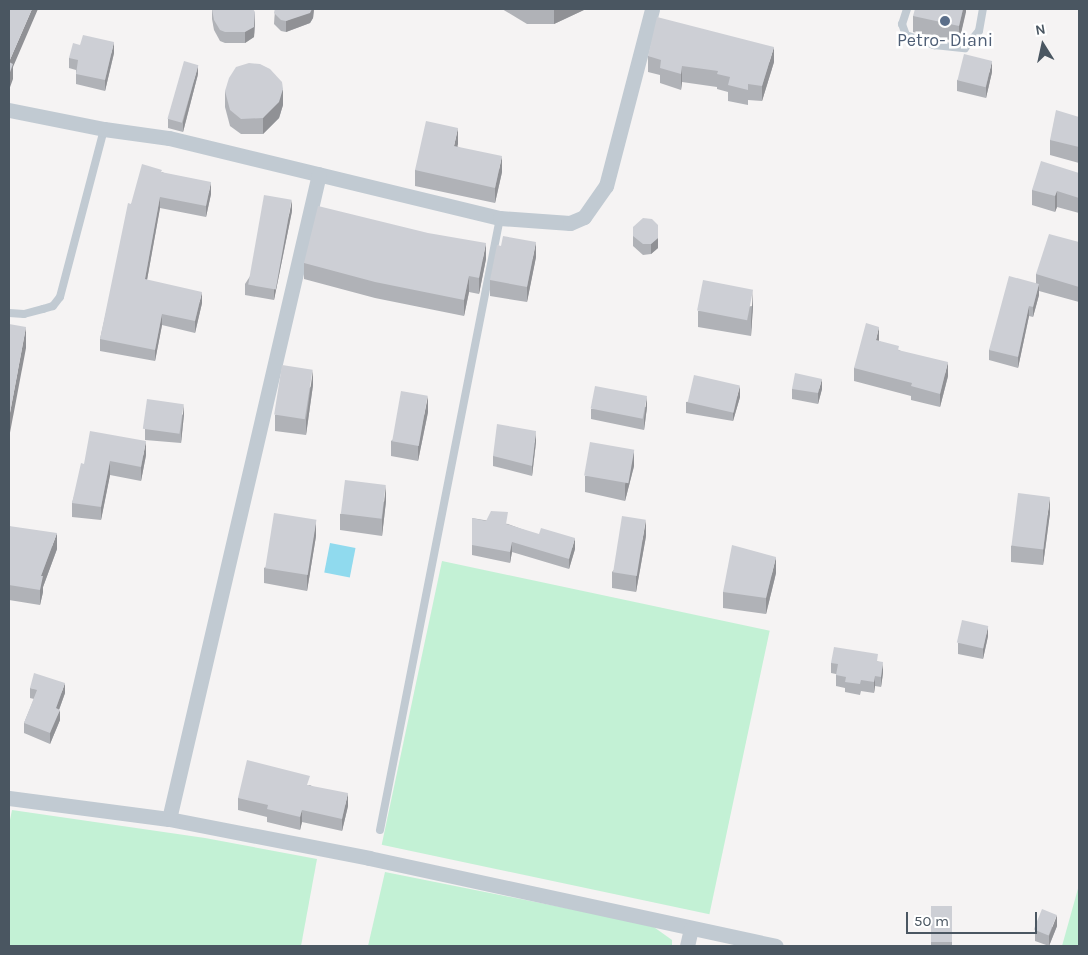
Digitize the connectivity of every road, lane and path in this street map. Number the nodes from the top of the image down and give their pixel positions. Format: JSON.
{"nodes":[{"id":1,"x":652,"y":9,"type":"edge"},
{"id":2,"x":907,"y":9,"type":"edge"},
{"id":3,"x":983,"y":9,"type":"edge"},
{"id":4,"x":9,"y":110,"type":"edge"},
{"id":5,"x":104,"y":130,"type":"junction"},
{"id":6,"x":319,"y":174,"type":"junction"},
{"id":7,"x":500,"y":218,"type":"junction"},
{"id":8,"x":9,"y":313,"type":"edge"},
{"id":9,"x":9,"y":798,"type":"edge"},
{"id":10,"x":169,"y":819,"type":"junction"},
{"id":11,"x":380,"y":830,"type":"dead end"},
{"id":12,"x":691,"y":929,"type":"junction"},
{"id":13,"x":687,"y":946,"type":"edge"},
{"id":14,"x":776,"y":946,"type":"edge"}],
"edges":[{"from":1,"to":7,"type":"street"},
{"from":2,"to":3,"type":"lane"},
{"from":4,"to":5,"type":"street"},
{"from":5,"to":6,"type":"street"},
{"from":5,"to":8,"type":"lane"},
{"from":6,"to":7,"type":"street"},
{"from":6,"to":10,"type":"street"},
{"from":7,"to":11,"type":"lane"},
{"from":9,"to":10,"type":"street"},
{"from":10,"to":12,"type":"street"},
{"from":12,"to":13,"type":"street"},
{"from":12,"to":14,"type":"street"}]}
